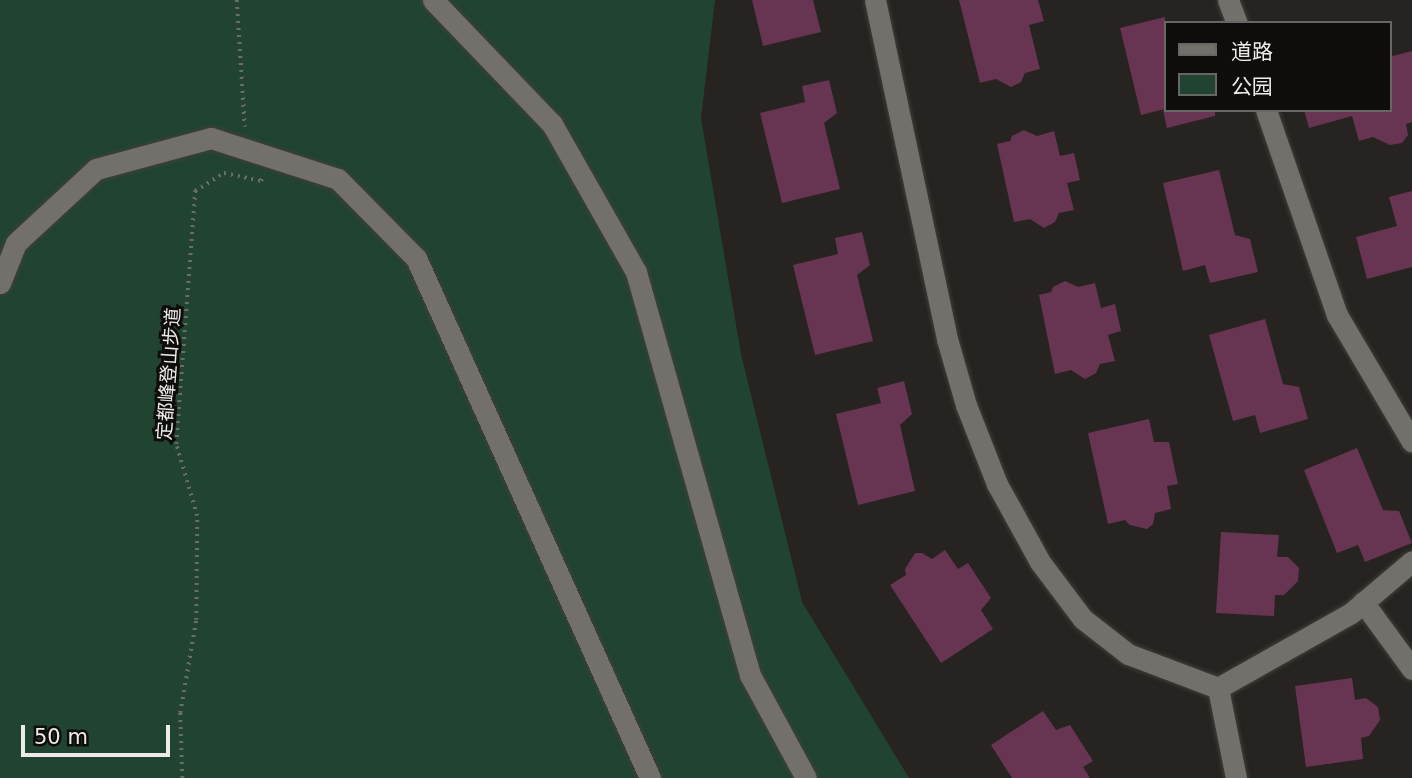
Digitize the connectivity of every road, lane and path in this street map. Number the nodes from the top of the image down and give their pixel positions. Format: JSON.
{"nodes":[{"id":1,"x":237,"y":0,"type":"edge"},
{"id":2,"x":433,"y":0,"type":"edge"},
{"id":3,"x":875,"y":0,"type":"edge"},
{"id":4,"x":1228,"y":0,"type":"edge"},
{"id":5,"x":1236,"y":21,"type":"edge"},
{"id":6,"x":1267,"y":112,"type":"edge"},
{"id":7,"x":245,"y":149,"type":"junction"},
{"id":8,"x":275,"y":159,"type":"junction"},
{"id":9,"x":0,"y":283,"type":"edge"},
{"id":10,"x":1412,"y":442,"type":"edge"},
{"id":11,"x":1412,"y":561,"type":"edge"},
{"id":12,"x":1363,"y":602,"type":"junction"},
{"id":13,"x":1412,"y":669,"type":"edge"},
{"id":14,"x":1219,"y":688,"type":"junction"},
{"id":15,"x":182,"y":778,"type":"edge"},
{"id":16,"x":650,"y":778,"type":"edge"},
{"id":17,"x":806,"y":778,"type":"edge"},
{"id":18,"x":1236,"y":778,"type":"edge"}],
"edges":[{"from":1,"to":7,"type":"path"},
{"from":2,"to":17,"type":"street"},
{"from":3,"to":14,"type":"street"},
{"from":4,"to":5,"type":"street"},
{"from":6,"to":10,"type":"street"},
{"from":7,"to":8,"type":"street"},
{"from":7,"to":9,"type":"street"},
{"from":8,"to":15,"type":"path","name":"定都峰登山步道"},
{"from":8,"to":16,"type":"street"},
{"from":11,"to":12,"type":"street"},
{"from":12,"to":13,"type":"street"},
{"from":12,"to":14,"type":"street"},
{"from":14,"to":18,"type":"street"}]}
